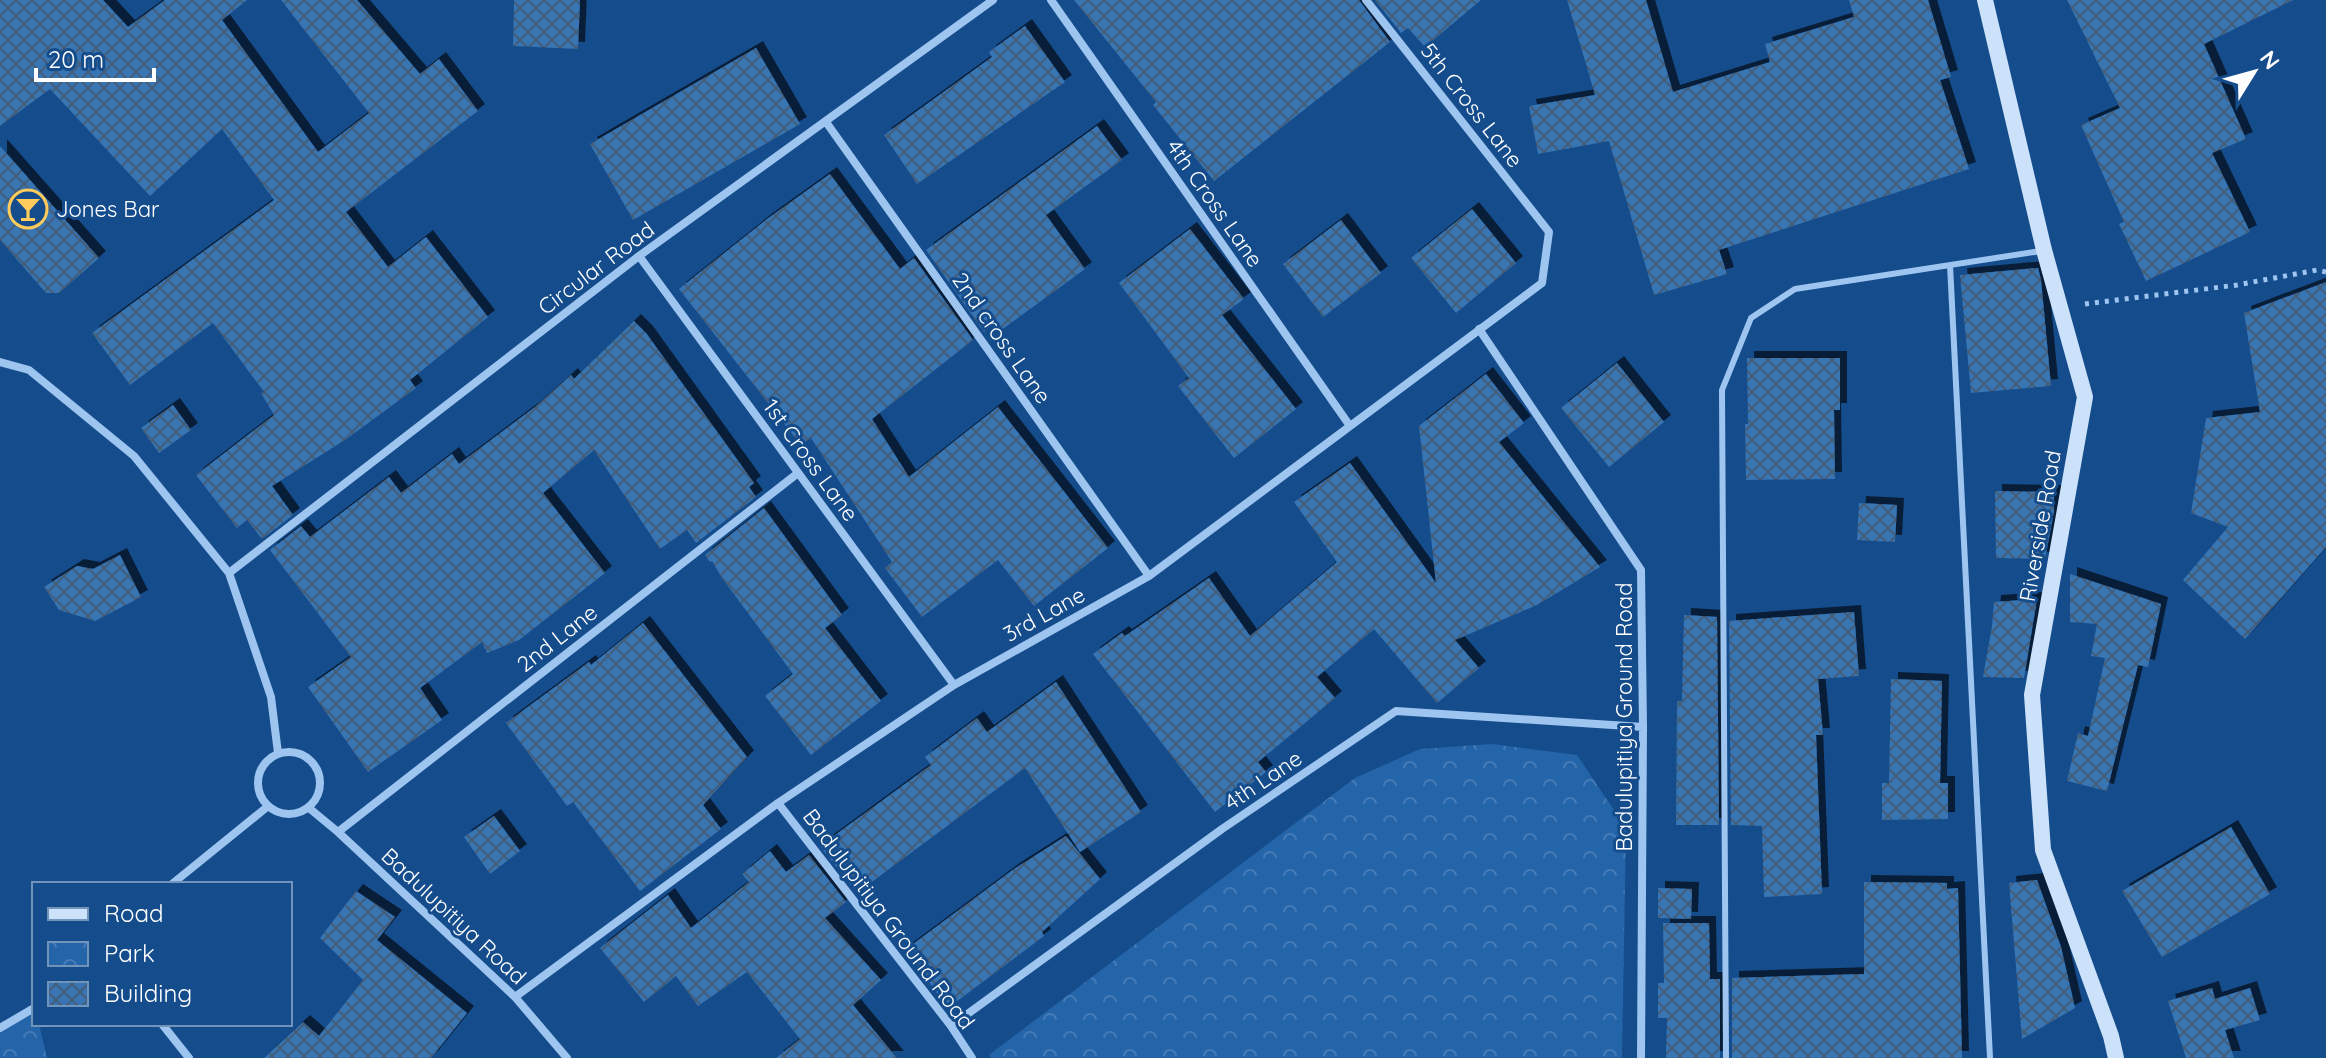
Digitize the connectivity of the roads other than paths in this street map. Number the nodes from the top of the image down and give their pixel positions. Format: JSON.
{"nodes":[{"id":1,"x":993,"y":0,"type":"edge"},
{"id":2,"x":1051,"y":0,"type":"edge"},
{"id":3,"x":1366,"y":0,"type":"edge"},
{"id":4,"x":1985,"y":0,"type":"edge"},
{"id":5,"x":826,"y":122,"type":"junction"},
{"id":6,"x":1549,"y":232,"type":"joint"},
{"id":7,"x":2044,"y":250,"type":"junction"},
{"id":8,"x":639,"y":256,"type":"junction"},
{"id":9,"x":1950,"y":265,"type":"junction"},
{"id":10,"x":1479,"y":329,"type":"junction"},
{"id":11,"x":0,"y":362,"type":"edge"},
{"id":12,"x":1350,"y":426,"type":"junction"},
{"id":13,"x":798,"y":473,"type":"junction"},
{"id":14,"x":229,"y":573,"type":"junction"},
{"id":15,"x":1149,"y":576,"type":"junction"},
{"id":16,"x":954,"y":685,"type":"junction"},
{"id":17,"x":1643,"y":727,"type":"junction"},
{"id":18,"x":278,"y":753,"type":"junction"},
{"id":19,"x":778,"y":803,"type":"junction"},
{"id":20,"x":267,"y":807,"type":"junction"},
{"id":21,"x":309,"y":808,"type":"junction"},
{"id":22,"x":338,"y":832,"type":"junction"},
{"id":23,"x":174,"y":882,"type":"edge"},
{"id":24,"x":515,"y":997,"type":"junction"},
{"id":25,"x":32,"y":1009,"type":"edge"},
{"id":26,"x":164,"y":1026,"type":"edge"},
{"id":27,"x":951,"y":1026,"type":"junction"},
{"id":28,"x":0,"y":1028,"type":"edge"},
{"id":29,"x":189,"y":1058,"type":"edge"},
{"id":30,"x":567,"y":1058,"type":"edge"},
{"id":31,"x":972,"y":1058,"type":"edge"},
{"id":32,"x":1641,"y":1058,"type":"edge"},
{"id":33,"x":1726,"y":1058,"type":"edge"},
{"id":34,"x":1990,"y":1058,"type":"edge"},
{"id":35,"x":2116,"y":1058,"type":"edge"}],
"edges":[{"from":1,"to":5,"type":"street","name":"Circular Road"},
{"from":2,"to":12,"type":"street","name":"4th Cross Lane"},
{"from":3,"to":6,"type":"street","name":"5th Cross Lane"},
{"from":4,"to":7,"type":"street","name":"Riverside Road"},
{"from":5,"to":8,"type":"street","name":"Circular Road"},
{"from":5,"to":15,"type":"street","name":"2nd cross Lane"},
{"from":6,"to":10,"type":"street","name":"3rd Lane"},
{"from":7,"to":9,"type":"lane"},
{"from":7,"to":35,"type":"street","name":"Riverside Road"},
{"from":8,"to":13,"type":"street","name":"1st Cross Lane"},
{"from":8,"to":14,"type":"street","name":"Circular Road"},
{"from":9,"to":33,"type":"lane"},
{"from":9,"to":34,"type":"lane"},
{"from":10,"to":12,"type":"street","name":"3rd Lane"},
{"from":10,"to":17,"type":"street","name":"Badulupitiya Ground Road"},
{"from":11,"to":14,"type":"street"},
{"from":12,"to":15,"type":"street","name":"3rd Lane"},
{"from":13,"to":16,"type":"street","name":"1st Cross Lane"},
{"from":13,"to":22,"type":"street","name":"2nd Lane"},
{"from":14,"to":18,"type":"street"},
{"from":15,"to":16,"type":"street","name":"3rd Lane"},
{"from":16,"to":19,"type":"street","name":"3rd Lane"},
{"from":17,"to":27,"type":"street","name":"4th Lane"},
{"from":17,"to":32,"type":"street","name":"Badulupitiya Ground Road"},
{"from":18,"to":20,"type":"street"},
{"from":18,"to":21,"type":"street"},
{"from":19,"to":24,"type":"street","name":"3rd Lane"},
{"from":19,"to":27,"type":"street","name":"Badulupitiya Ground Road"},
{"from":20,"to":21,"type":"street"},
{"from":20,"to":23,"type":"street"},
{"from":21,"to":22,"type":"street","name":"Badulupitiya Road"},
{"from":22,"to":24,"type":"street","name":"Badulupitiya Road"},
{"from":24,"to":30,"type":"street","name":"Badulupitiya Road"},
{"from":25,"to":28,"type":"street"},
{"from":26,"to":29,"type":"street"},
{"from":27,"to":31,"type":"street","name":"Badulupitiya Ground Road"}]}
